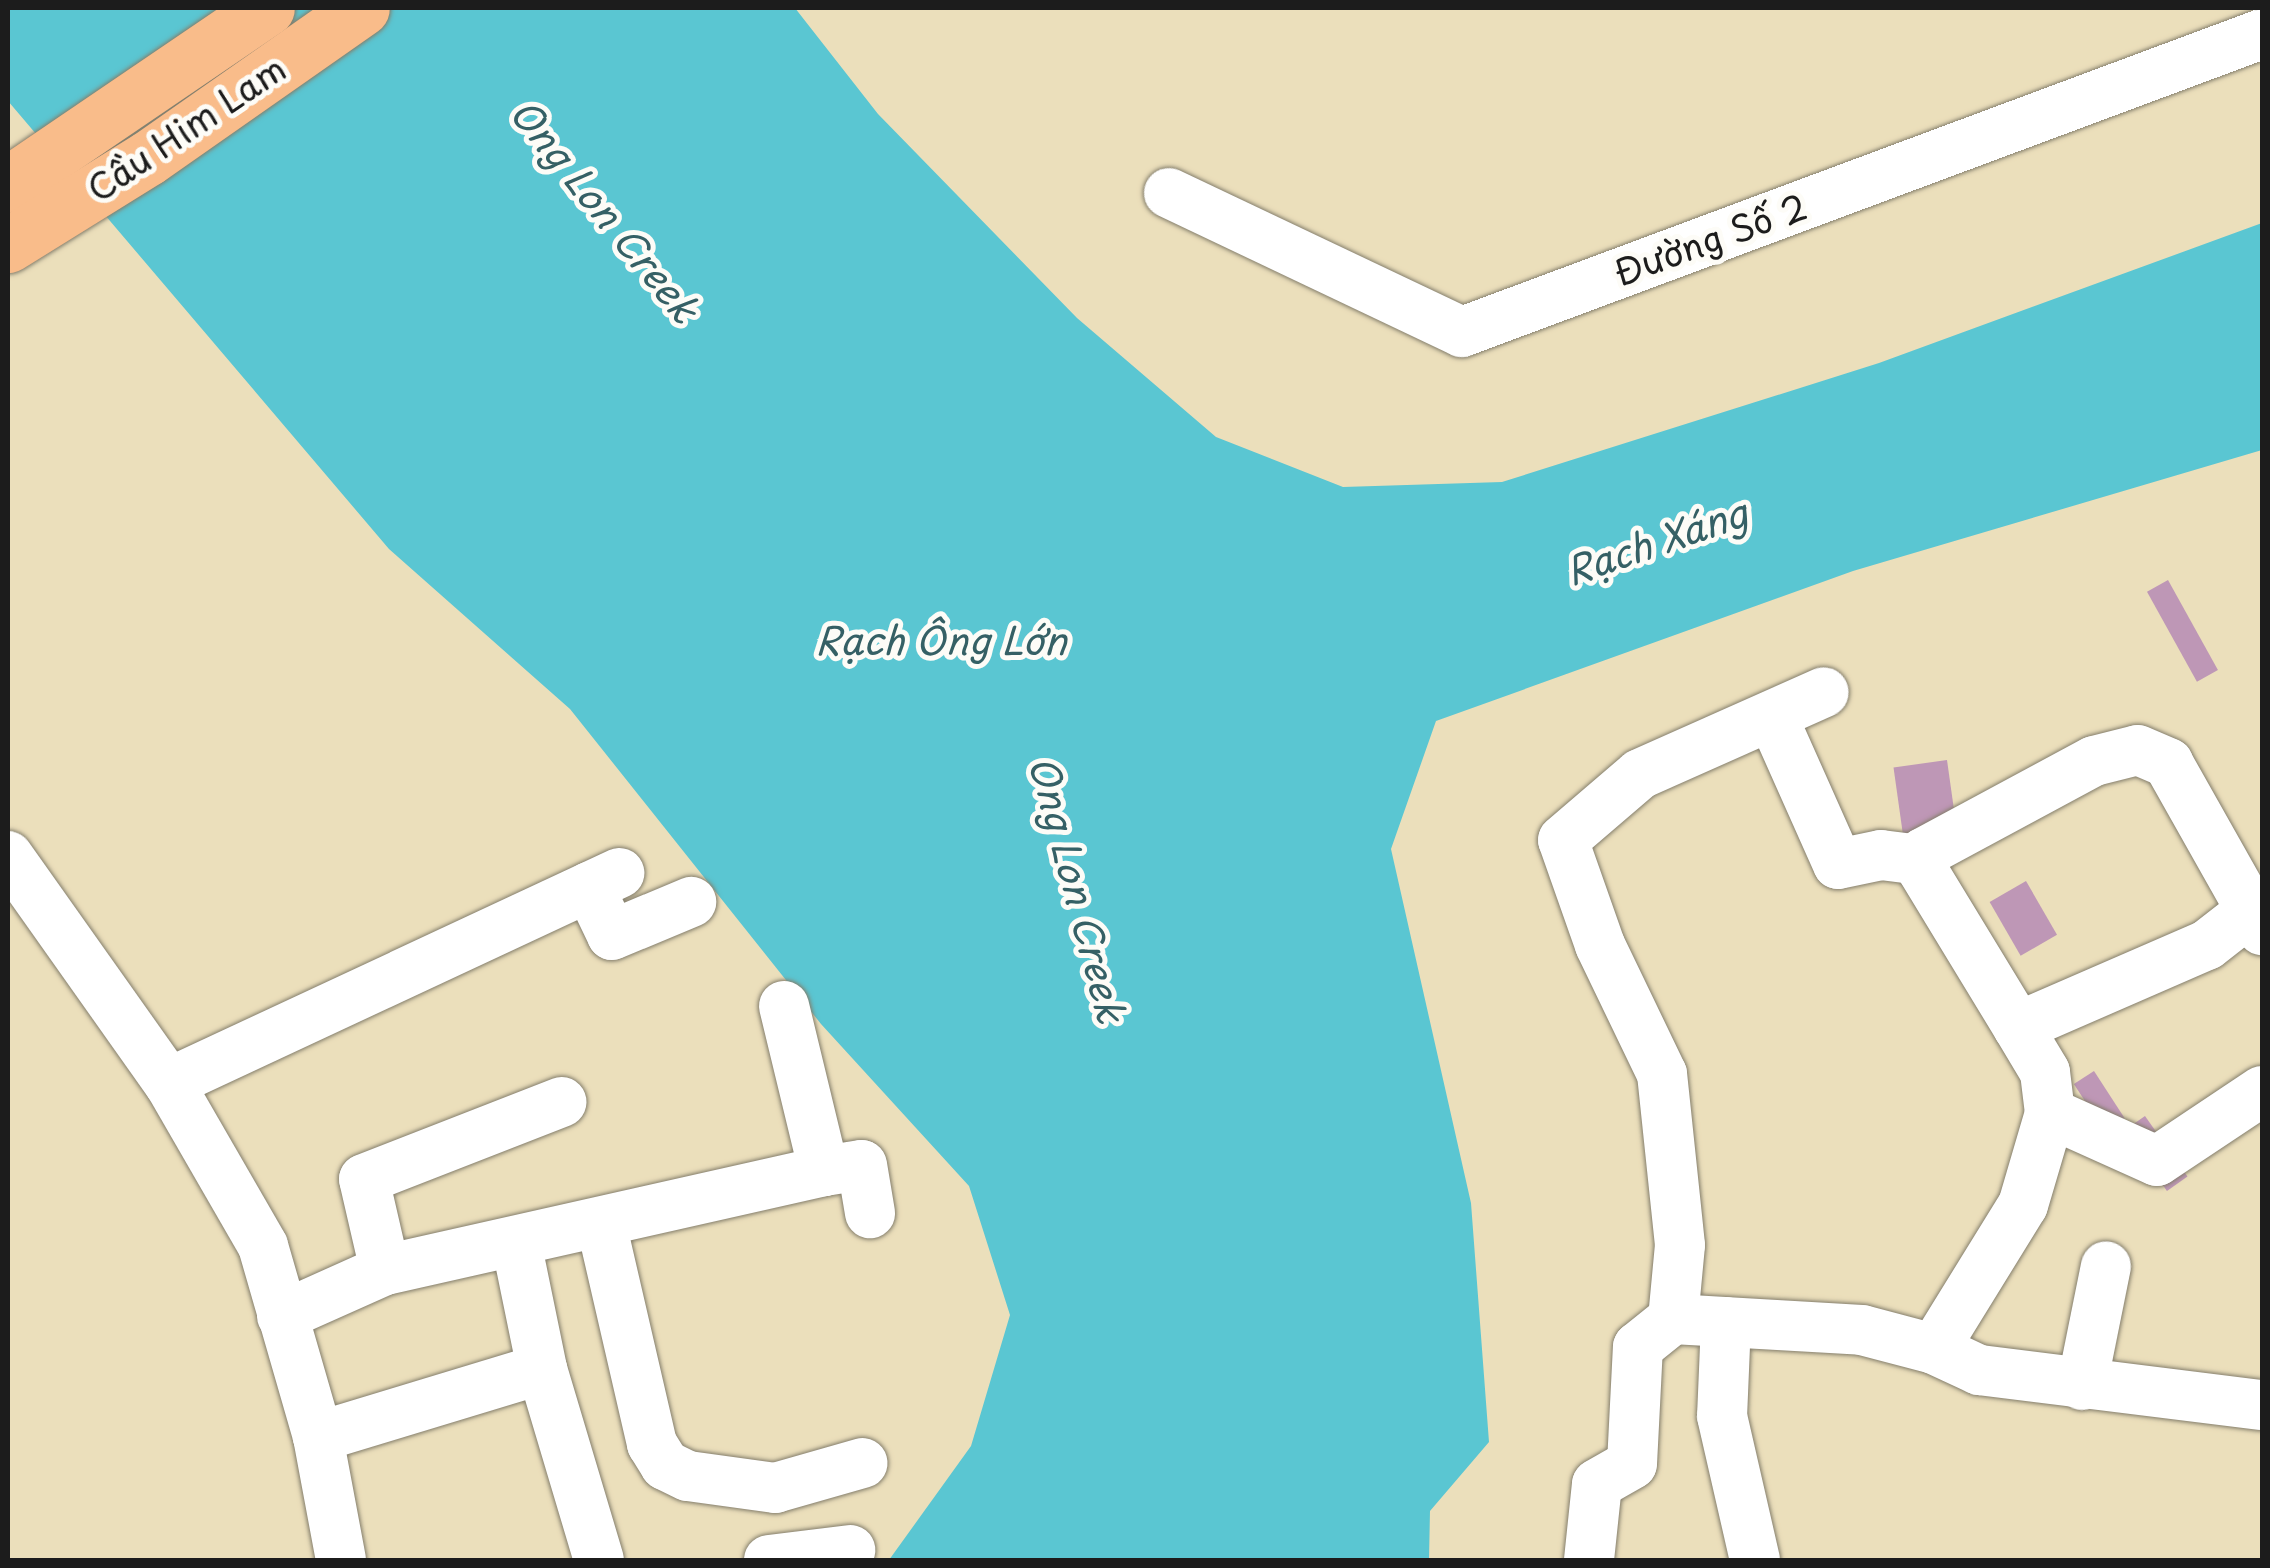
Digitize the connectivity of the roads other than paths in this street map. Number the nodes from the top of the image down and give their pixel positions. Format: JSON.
{"nodes":[{"id":1,"x":267,"y":8,"type":"edge"},
{"id":2,"x":362,"y":8,"type":"edge"},
{"id":3,"x":2262,"y":34,"type":"edge"},
{"id":4,"x":8,"y":184,"type":"edge"},
{"id":5,"x":1170,"y":193,"type":"dead end"},
{"id":6,"x":8,"y":245,"type":"edge"},
{"id":7,"x":1824,"y":692,"type":"dead end"},
{"id":8,"x":1772,"y":716,"type":"junction"},
{"id":9,"x":8,"y":856,"type":"edge"},
{"id":10,"x":1921,"y":860,"type":"junction"},
{"id":11,"x":691,"y":902,"type":"dead end"},
{"id":12,"x":2259,"y":914,"type":"edge"},
{"id":13,"x":784,"y":1006,"type":"dead end"},
{"id":14,"x":2018,"y":1027,"type":"junction"},
{"id":15,"x":170,"y":1083,"type":"junction"},
{"id":16,"x":2262,"y":1091,"type":"edge"},
{"id":17,"x":562,"y":1102,"type":"dead end"},
{"id":18,"x":2050,"y":1113,"type":"junction"},
{"id":19,"x":824,"y":1171,"type":"junction"},
{"id":20,"x":870,"y":1213,"type":"dead end"},
{"id":21,"x":601,"y":1224,"type":"junction"},
{"id":22,"x":516,"y":1242,"type":"junction"},
{"id":23,"x":2106,"y":1266,"type":"dead end"},
{"id":24,"x":385,"y":1270,"type":"junction"},
{"id":25,"x":282,"y":1316,"type":"junction"},
{"id":26,"x":1673,"y":1319,"type":"junction"},
{"id":27,"x":1726,"y":1322,"type":"junction"},
{"id":28,"x":1934,"y":1349,"type":"junction"},
{"id":29,"x":542,"y":1369,"type":"junction"},
{"id":30,"x":2082,"y":1385,"type":"junction"},
{"id":31,"x":2262,"y":1405,"type":"edge"},
{"id":32,"x":318,"y":1437,"type":"junction"},
{"id":33,"x":863,"y":1463,"type":"dead end"},
{"id":34,"x":850,"y":1550,"type":"dead end"},
{"id":35,"x":341,"y":1560,"type":"edge"},
{"id":36,"x":599,"y":1560,"type":"edge"},
{"id":37,"x":769,"y":1560,"type":"edge"},
{"id":38,"x":1590,"y":1560,"type":"edge"},
{"id":39,"x":1755,"y":1560,"type":"edge"}],
"edges":[{"from":1,"to":4,"type":"main road","name":"Cầu Him Lam"},
{"from":2,"to":6,"type":"main road","name":"Cầu Him Lam"},
{"from":3,"to":5,"type":"street","name":"Đường Số 2"},
{"from":7,"to":8,"type":"street"},
{"from":8,"to":10,"type":"street"},
{"from":8,"to":26,"type":"street"},
{"from":9,"to":15,"type":"street"},
{"from":10,"to":12,"type":"street"},
{"from":10,"to":14,"type":"street"},
{"from":11,"to":15,"type":"street"},
{"from":12,"to":14,"type":"street"},
{"from":13,"to":19,"type":"street"},
{"from":14,"to":18,"type":"street"},
{"from":15,"to":25,"type":"street"},
{"from":16,"to":18,"type":"street"},
{"from":17,"to":24,"type":"street"},
{"from":18,"to":28,"type":"street"},
{"from":19,"to":20,"type":"street"},
{"from":19,"to":21,"type":"street"},
{"from":21,"to":22,"type":"street"},
{"from":21,"to":33,"type":"street"},
{"from":22,"to":24,"type":"street"},
{"from":22,"to":29,"type":"street"},
{"from":23,"to":30,"type":"street"},
{"from":24,"to":25,"type":"street"},
{"from":25,"to":32,"type":"street"},
{"from":26,"to":27,"type":"street"},
{"from":26,"to":38,"type":"street"},
{"from":27,"to":28,"type":"street"},
{"from":27,"to":39,"type":"street"},
{"from":28,"to":30,"type":"street"},
{"from":29,"to":32,"type":"street"},
{"from":29,"to":36,"type":"street"},
{"from":30,"to":31,"type":"street"},
{"from":32,"to":35,"type":"street"},
{"from":34,"to":37,"type":"street"}]}
